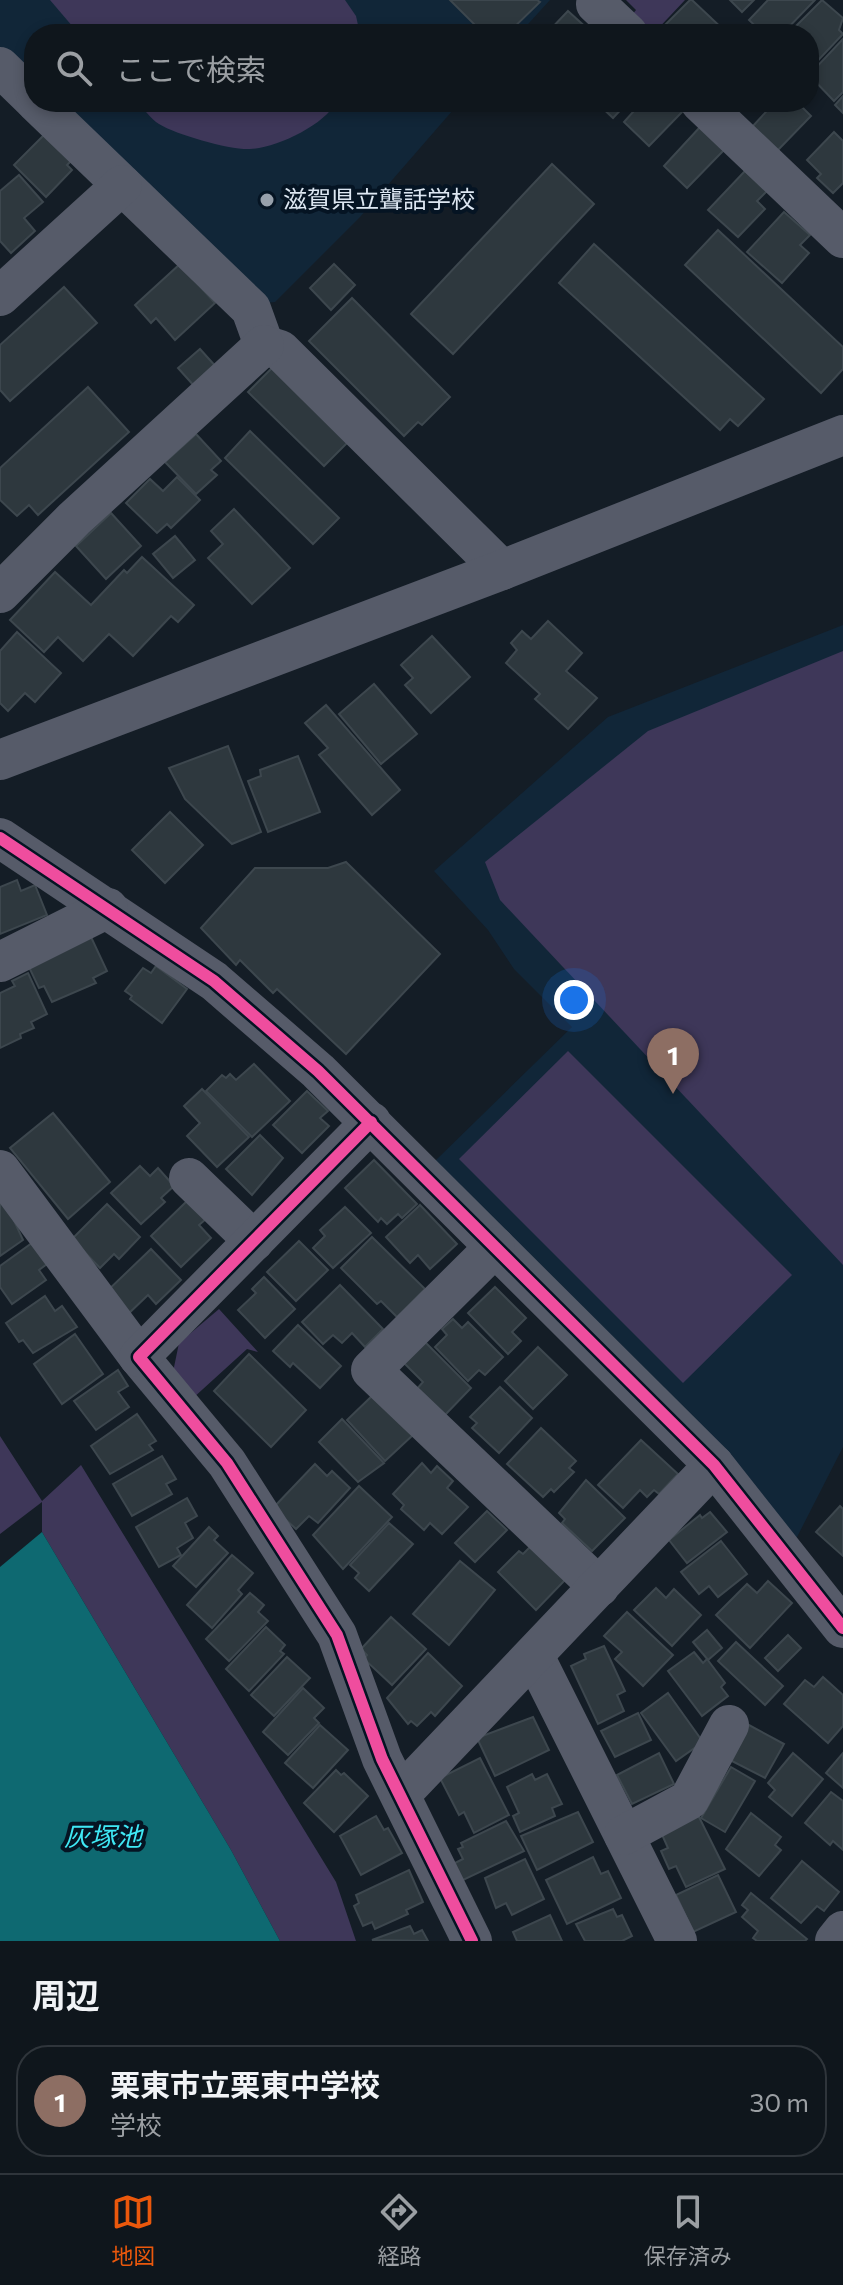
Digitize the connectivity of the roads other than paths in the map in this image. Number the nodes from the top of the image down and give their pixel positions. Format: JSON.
{"nodes":[{"id":1,"x":596,"y":4,"type":"dead end"},
{"id":2,"x":617,"y":24,"type":"edge"},
{"id":3,"x":0,"y":67,"type":"edge"},
{"id":4,"x":24,"y":90,"type":"edge"},
{"id":5,"x":46,"y":112,"type":"edge"},
{"id":6,"x":711,"y":112,"type":"edge"},
{"id":7,"x":122,"y":185,"type":"junction"},
{"id":8,"x":843,"y":238,"type":"edge"},
{"id":9,"x":0,"y":296,"type":"edge"},
{"id":10,"x":264,"y":345,"type":"junction"},
{"id":11,"x":843,"y":435,"type":"edge"},
{"id":12,"x":502,"y":570,"type":"junction"},
{"id":13,"x":0,"y":593,"type":"edge"},
{"id":14,"x":0,"y":760,"type":"edge"},
{"id":15,"x":0,"y":838,"type":"edge"},
{"id":16,"x":108,"y":908,"type":"junction"},
{"id":17,"x":0,"y":962,"type":"edge"},
{"id":18,"x":371,"y":1122,"type":"junction"},
{"id":19,"x":6,"y":1177,"type":"edge"},
{"id":20,"x":189,"y":1178,"type":"dead end"},
{"id":21,"x":254,"y":1241,"type":"junction"},
{"id":22,"x":495,"y":1247,"type":"junction"},
{"id":23,"x":139,"y":1357,"type":"junction"},
{"id":24,"x":714,"y":1465,"type":"junction"},
{"id":25,"x":599,"y":1587,"type":"junction"},
{"id":26,"x":843,"y":1628,"type":"edge"},
{"id":27,"x":534,"y":1656,"type":"junction"},
{"id":28,"x":729,"y":1725,"type":"dead end"},
{"id":29,"x":401,"y":1794,"type":"junction"},
{"id":30,"x":624,"y":1835,"type":"junction"},
{"id":31,"x":843,"y":1931,"type":"edge"},
{"id":32,"x":472,"y":1941,"type":"edge"},
{"id":33,"x":677,"y":1941,"type":"edge"},
{"id":34,"x":835,"y":1941,"type":"edge"}],
"edges":[{"from":1,"to":2,"type":"street"},
{"from":3,"to":4,"type":"street"},
{"from":5,"to":7,"type":"street"},
{"from":6,"to":8,"type":"street"},
{"from":7,"to":9,"type":"street"},
{"from":7,"to":10,"type":"street"},
{"from":10,"to":12,"type":"street"},
{"from":10,"to":13,"type":"street"},
{"from":11,"to":12,"type":"street"},
{"from":12,"to":14,"type":"street"},
{"from":15,"to":16,"type":"street"},
{"from":16,"to":17,"type":"street"},
{"from":16,"to":18,"type":"street"},
{"from":18,"to":21,"type":"street"},
{"from":18,"to":22,"type":"street"},
{"from":19,"to":23,"type":"street"},
{"from":20,"to":21,"type":"street"},
{"from":21,"to":23,"type":"street"},
{"from":22,"to":24,"type":"street"},
{"from":22,"to":25,"type":"street"},
{"from":23,"to":29,"type":"street"},
{"from":24,"to":25,"type":"street"},
{"from":24,"to":26,"type":"street"},
{"from":25,"to":27,"type":"street"},
{"from":27,"to":29,"type":"street"},
{"from":27,"to":30,"type":"street"},
{"from":28,"to":30,"type":"street"},
{"from":29,"to":32,"type":"street"},
{"from":30,"to":33,"type":"street"},
{"from":31,"to":34,"type":"street"}]}
